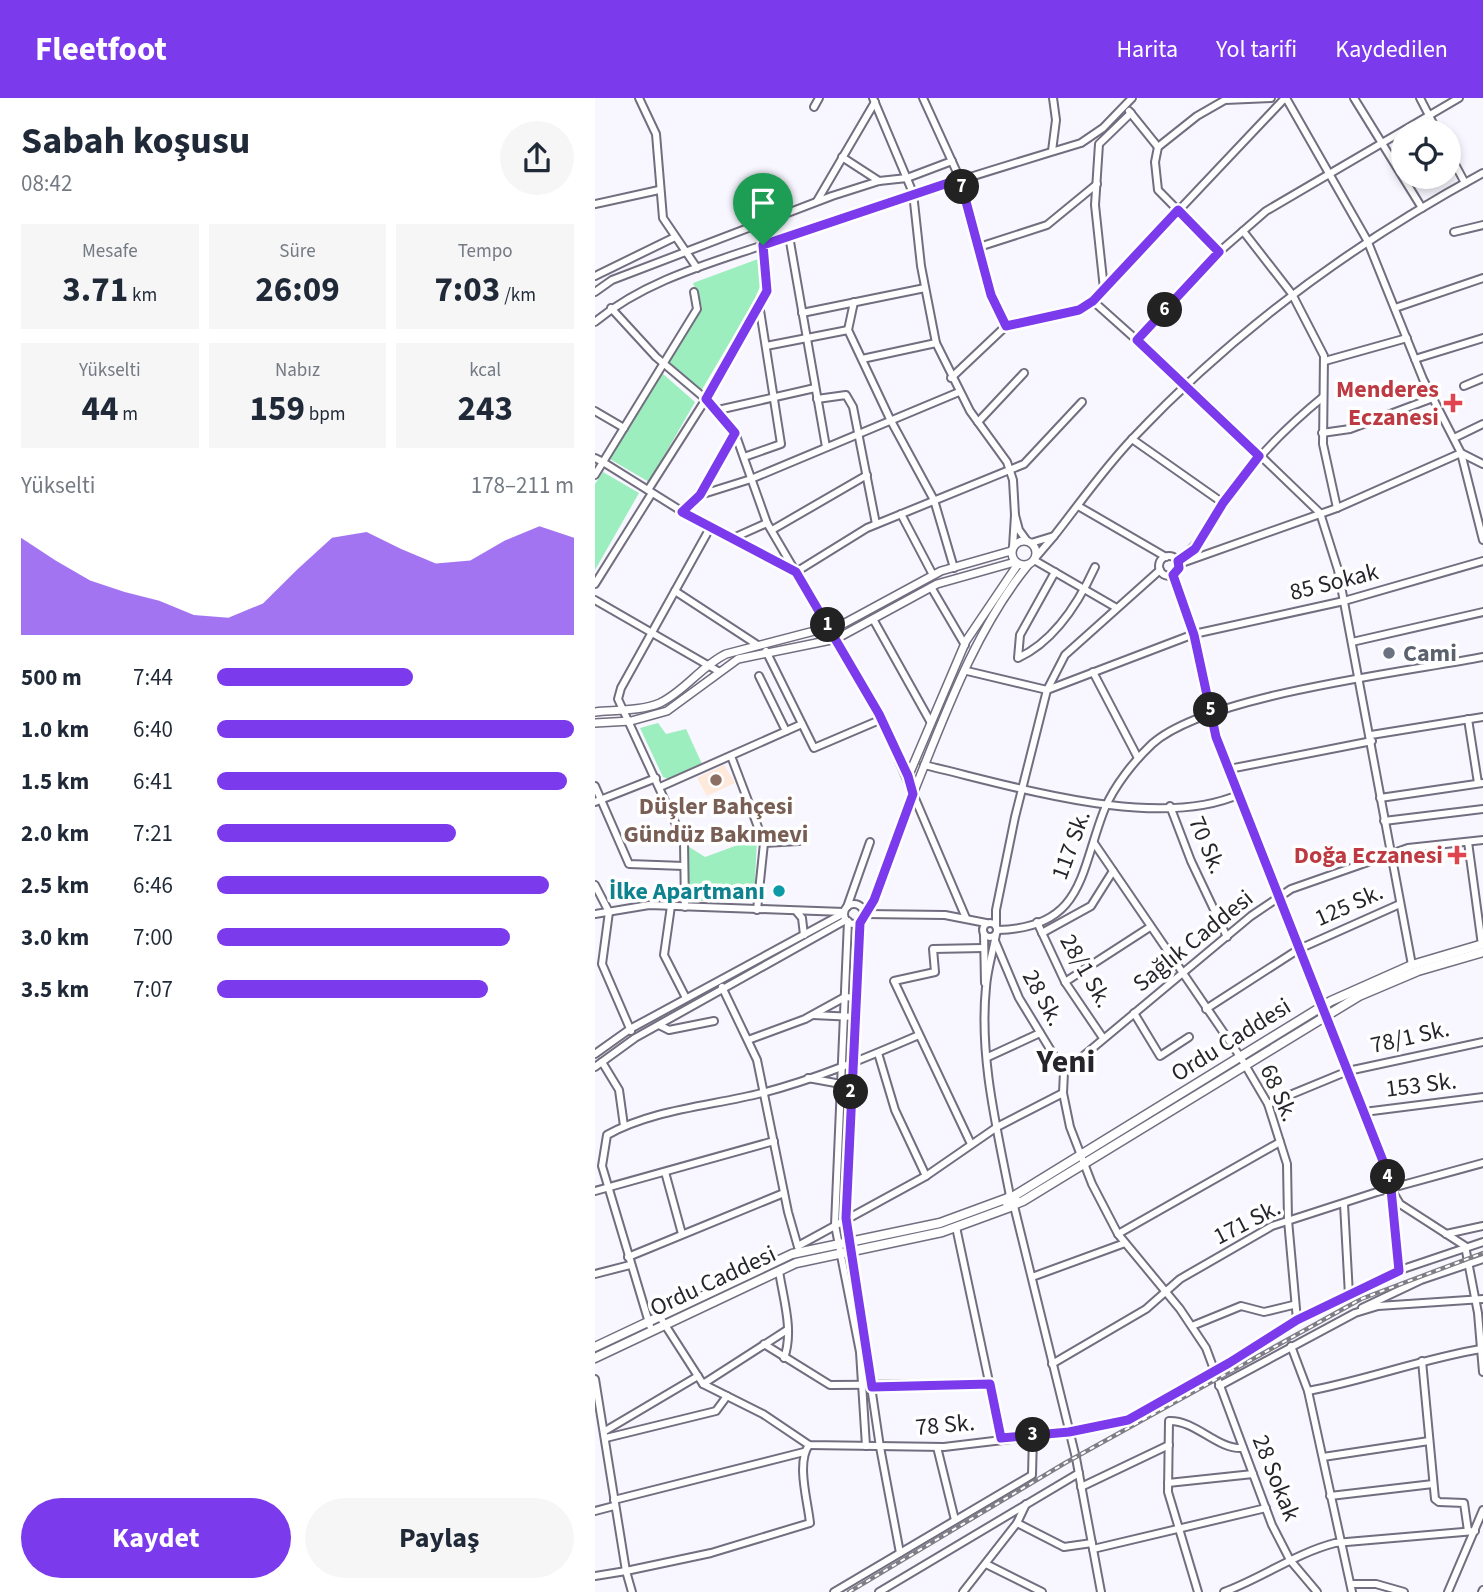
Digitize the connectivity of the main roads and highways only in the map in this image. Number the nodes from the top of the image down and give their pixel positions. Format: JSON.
{"nodes":[{"id":1,"x":1483,"y":947,"type":"edge"},
{"id":2,"x":1324,"y":1010,"type":"junction"},
{"id":3,"x":1012,"y":1201,"type":"junction"},
{"id":4,"x":851,"y":1245,"type":"junction"},
{"id":5,"x":837,"y":1248,"type":"junction"},
{"id":6,"x":662,"y":1321,"type":"junction"},
{"id":7,"x":650,"y":1327,"type":"junction"},
{"id":8,"x":595,"y":1347,"type":"edge"},
{"id":9,"x":595,"y":1357,"type":"edge"}],
"edges":[{"from":1,"to":2,"type":"main road","name":"Ordu Caddesi"},
{"from":1,"to":2,"type":"main road","name":"Ordu Caddesi"},
{"from":2,"to":3,"type":"main road","name":"Ordu Caddesi"},
{"from":2,"to":3,"type":"main road","name":"Ordu Caddesi"},
{"from":3,"to":4,"type":"main road","name":"Ordu Caddesi"},
{"from":3,"to":4,"type":"main road","name":"Ordu Caddesi"},
{"from":4,"to":5,"type":"main road","name":"Ordu Caddesi"},
{"from":5,"to":6,"type":"main road","name":"Ordu Caddesi"},
{"from":5,"to":6,"type":"main road","name":"Ordu Caddesi"},
{"from":6,"to":7,"type":"main road","name":"Ordu Caddesi"},
{"from":7,"to":8,"type":"main road","name":"Ordu Caddesi"},
{"from":7,"to":9,"type":"main road","name":"Ordu Caddesi"}]}
